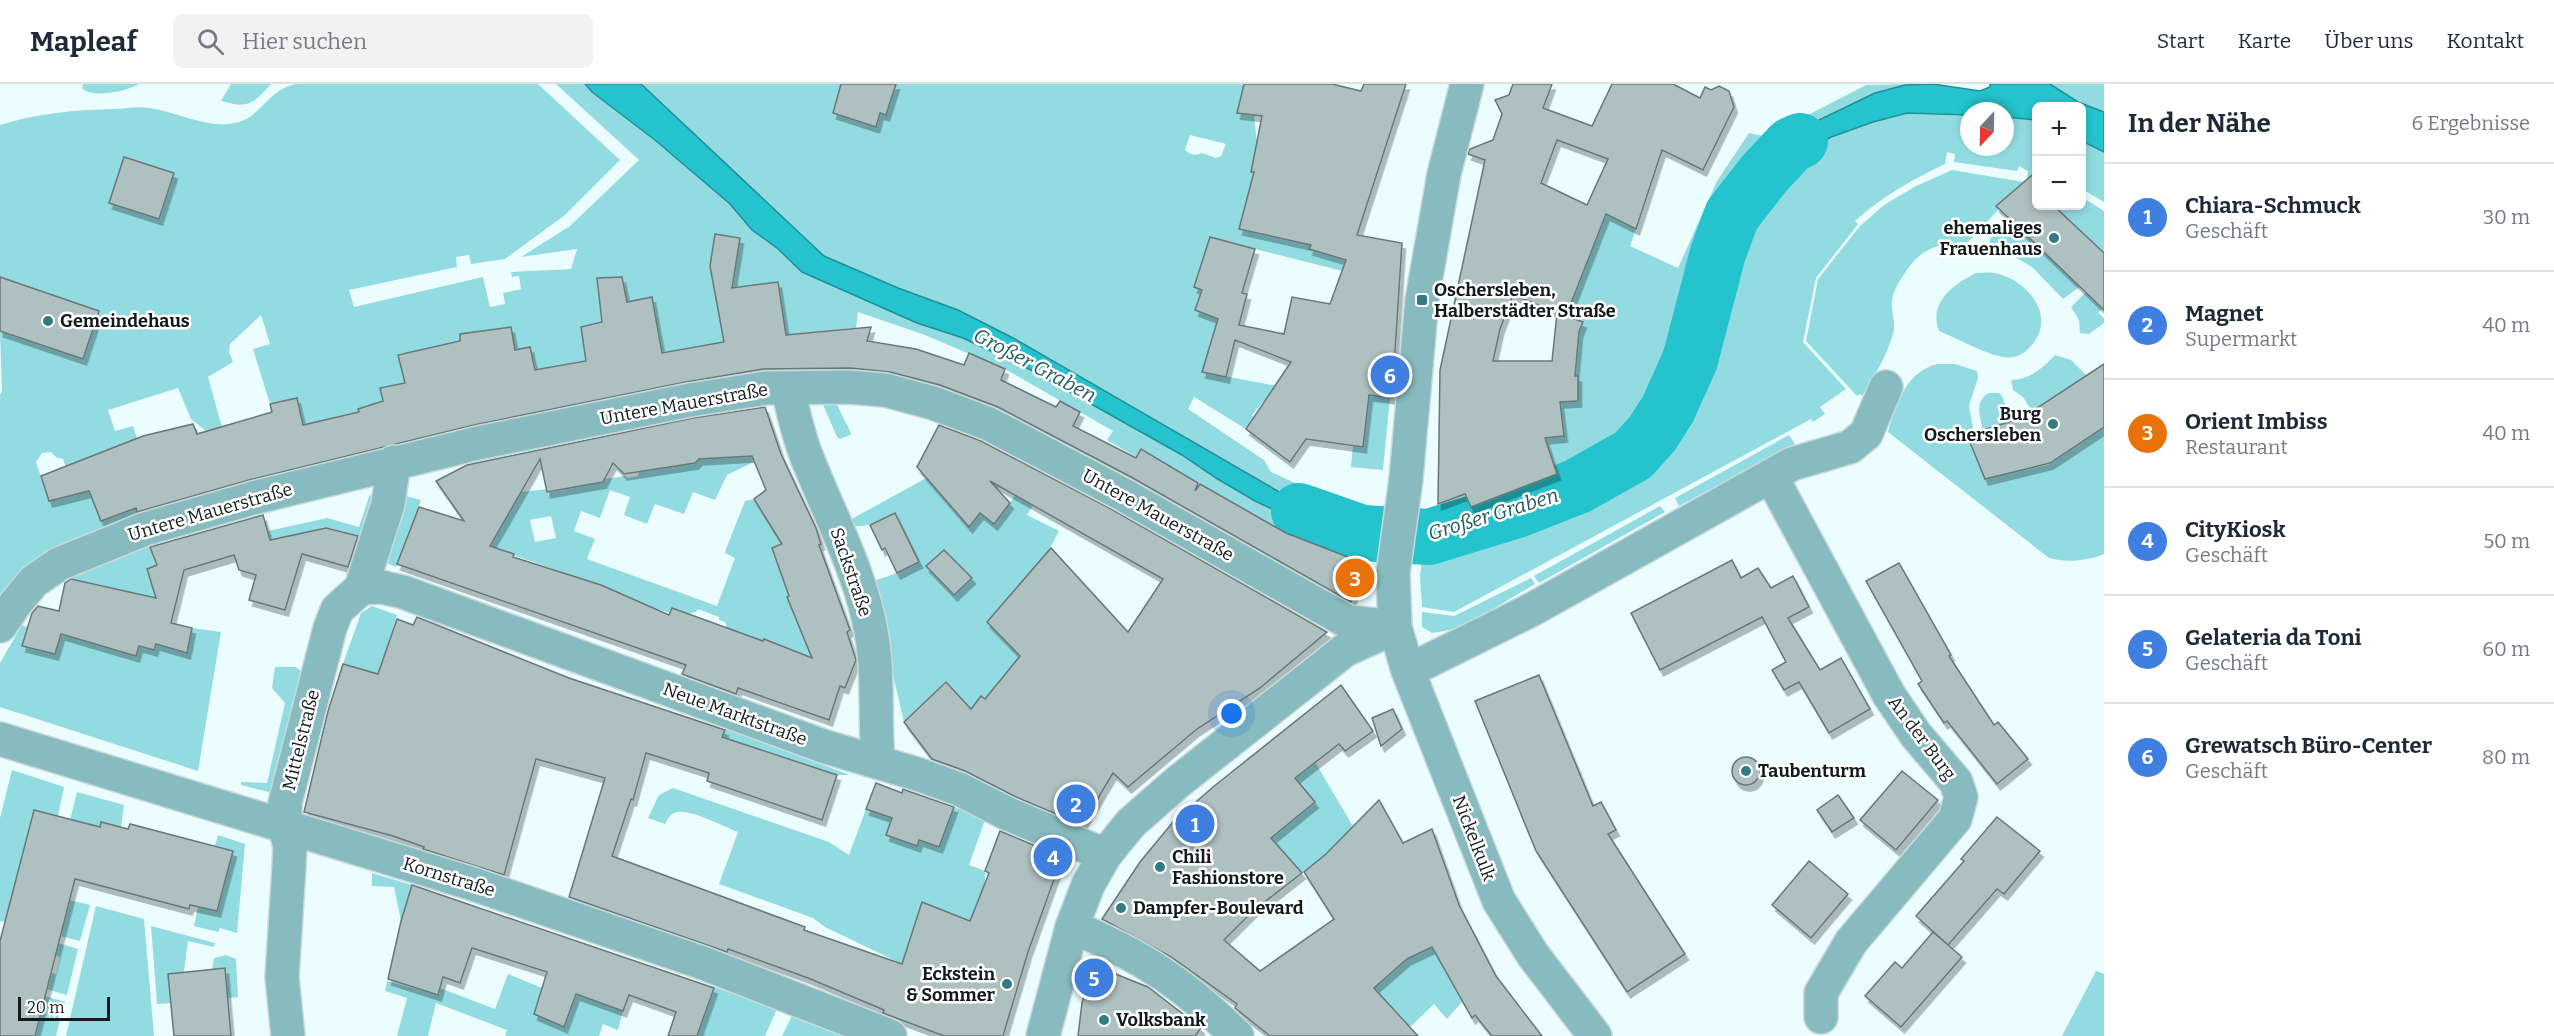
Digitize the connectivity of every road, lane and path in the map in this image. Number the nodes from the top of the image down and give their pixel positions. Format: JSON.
{"nodes":[{"id":1,"x":1467,"y":84,"type":"edge"},
{"id":2,"x":1886,"y":387,"type":"dead end"},
{"id":3,"x":788,"y":389,"type":"junction"},
{"id":4,"x":394,"y":462,"type":"junction"},
{"id":5,"x":1771,"y":477,"type":"junction"},
{"id":6,"x":361,"y":588,"type":"junction"},
{"id":7,"x":1394,"y":623,"type":"junction"},
{"id":8,"x":0,"y":626,"type":"edge"},
{"id":9,"x":1408,"y":671,"type":"junction"},
{"id":10,"x":0,"y":739,"type":"edge"},
{"id":11,"x":878,"y":762,"type":"junction"},
{"id":12,"x":285,"y":827,"type":"junction"},
{"id":13,"x":1105,"y":855,"type":"junction"},
{"id":14,"x":1072,"y":927,"type":"junction"},
{"id":15,"x":1821,"y":1017,"type":"dead end"},
{"id":16,"x":288,"y":1036,"type":"edge"},
{"id":17,"x":890,"y":1036,"type":"edge"},
{"id":18,"x":1043,"y":1036,"type":"edge"},
{"id":19,"x":1237,"y":1036,"type":"edge"},
{"id":20,"x":1595,"y":1036,"type":"edge"}],
"edges":[{"from":1,"to":7,"type":"street","name":"Nickelkulk"},
{"from":2,"to":5,"type":"street"},
{"from":3,"to":4,"type":"street","name":"Untere Mauerstraße"},
{"from":3,"to":7,"type":"street","name":"Untere Mauerstraße"},
{"from":3,"to":11,"type":"street","name":"Sackstraße"},
{"from":4,"to":6,"type":"street","name":"Mittelstraße"},
{"from":4,"to":8,"type":"street","name":"Untere Mauerstraße"},
{"from":5,"to":9,"type":"street"},
{"from":5,"to":15,"type":"street","name":"An der Burg"},
{"from":6,"to":11,"type":"street","name":"Neue Marktstraße"},
{"from":6,"to":12,"type":"street","name":"Mittelstraße"},
{"from":7,"to":9,"type":"street","name":"Nickelkulk"},
{"from":7,"to":13,"type":"street"},
{"from":9,"to":20,"type":"street","name":"Nickelkulk"},
{"from":10,"to":12,"type":"street","name":"Kornstraße"},
{"from":11,"to":13,"type":"street","name":"Neue Marktstraße"},
{"from":12,"to":16,"type":"street","name":"Mittelstraße"},
{"from":12,"to":17,"type":"street","name":"Kornstraße"},
{"from":13,"to":14,"type":"street"},
{"from":14,"to":18,"type":"street"},
{"from":14,"to":19,"type":"street"}]}
